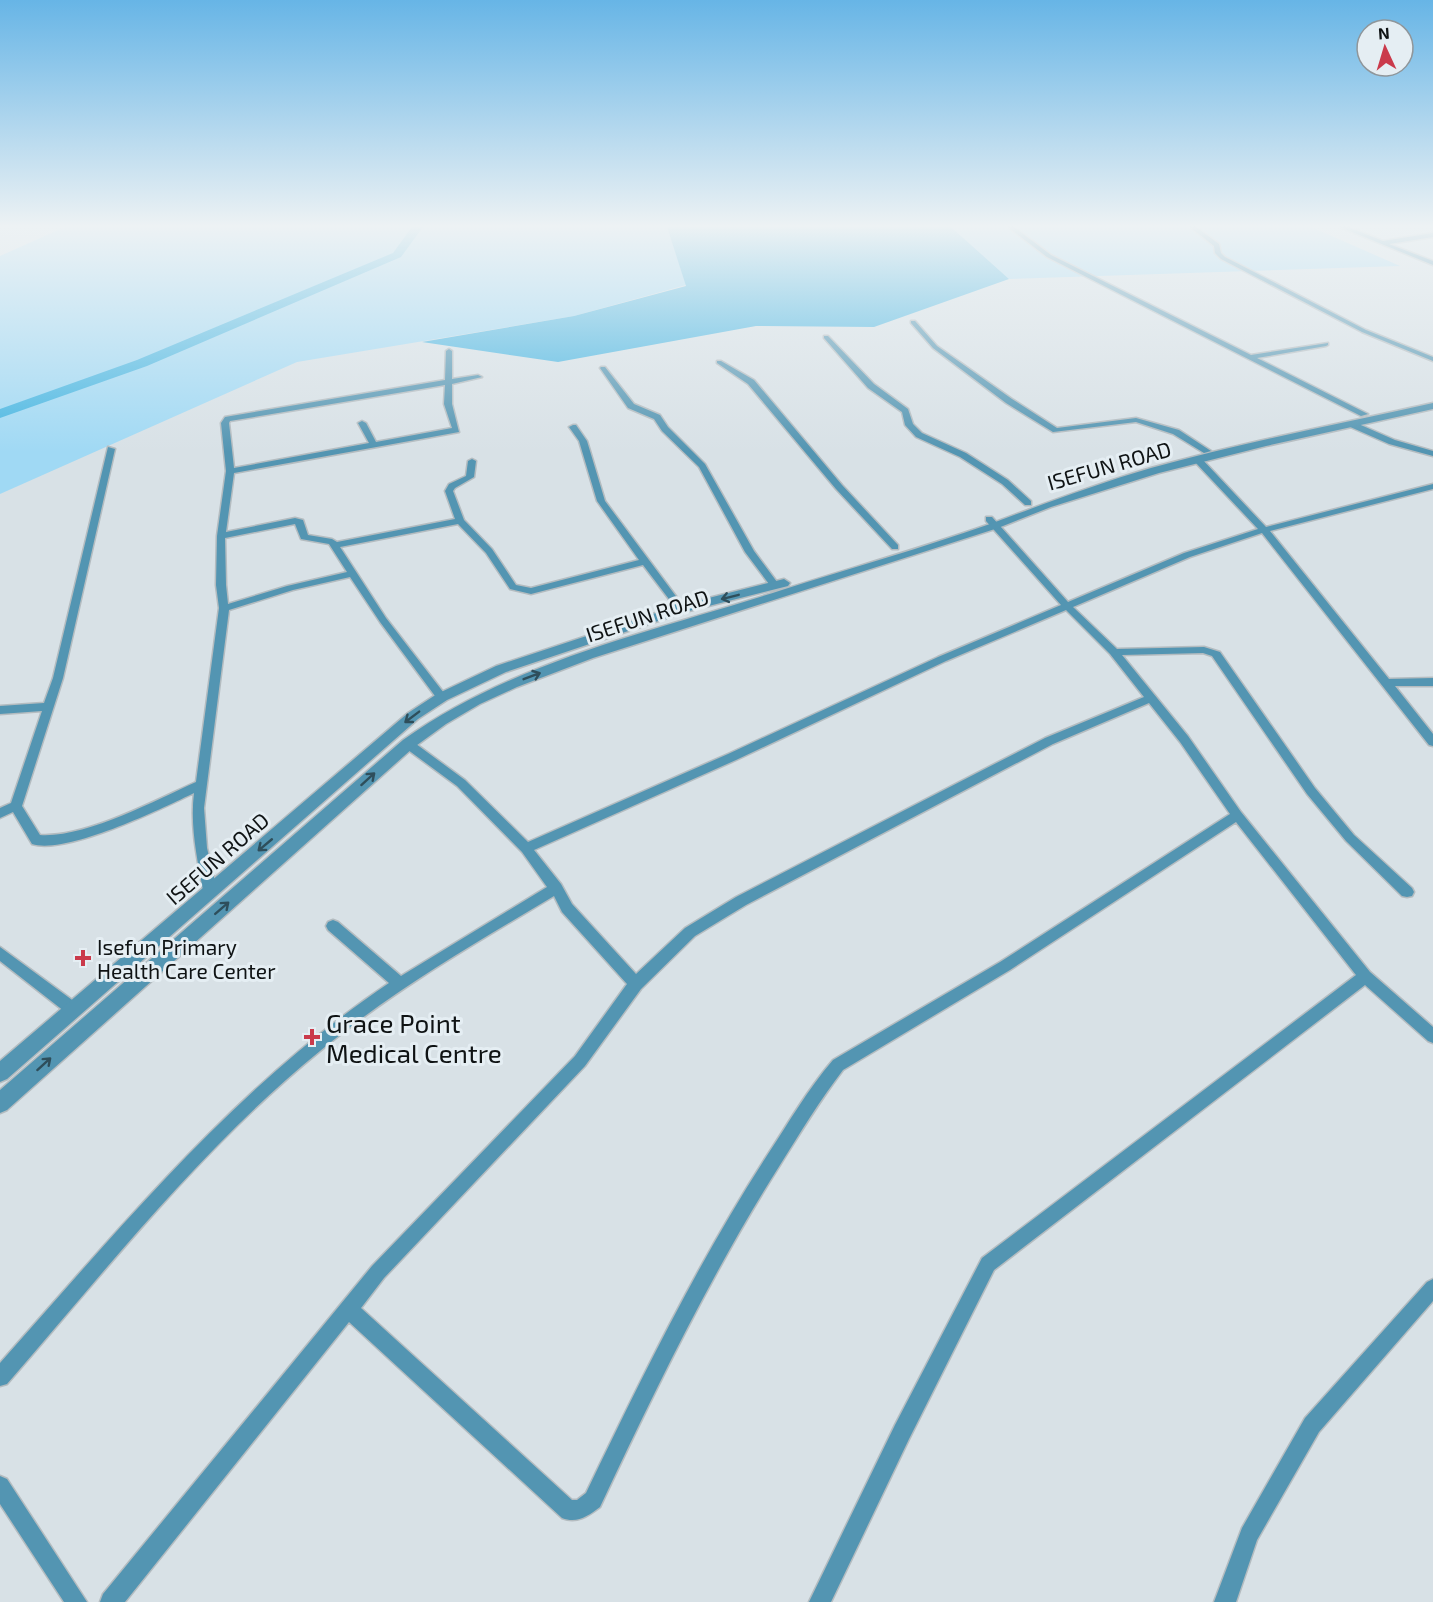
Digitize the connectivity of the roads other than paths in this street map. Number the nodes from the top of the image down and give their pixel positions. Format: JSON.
{"nodes":[{"id":1,"x":1141,"y":302,"type":"edge"},
{"id":2,"x":1308,"y":302,"type":"edge"},
{"id":3,"x":913,"y":322,"type":"dead end"},
{"id":4,"x":826,"y":337,"type":"dead end"},
{"id":5,"x":1326,"y":344,"type":"dead end"},
{"id":6,"x":449,"y":351,"type":"dead end"},
{"id":7,"x":1251,"y":357,"type":"junction"},
{"id":8,"x":1433,"y":359,"type":"edge"},
{"id":9,"x":719,"y":362,"type":"dead end"},
{"id":10,"x":603,"y":368,"type":"dead end"},
{"id":11,"x":478,"y":377,"type":"dead end"},
{"id":12,"x":447,"y":381,"type":"junction"},
{"id":13,"x":1433,"y":399,"type":"edge"},
{"id":14,"x":1433,"y":406,"type":"edge"},
{"id":15,"x":1364,"y":414,"type":"junction"},
{"id":16,"x":362,"y":423,"type":"dead end"},
{"id":17,"x":1351,"y":424,"type":"junction"},
{"id":18,"x":573,"y":427,"type":"dead end"},
{"id":19,"x":373,"y":444,"type":"junction"},
{"id":20,"x":111,"y":449,"type":"dead end"},
{"id":21,"x":1433,"y":454,"type":"edge"},
{"id":22,"x":1203,"y":456,"type":"junction"},
{"id":23,"x":472,"y":461,"type":"dead end"},
{"id":24,"x":230,"y":471,"type":"junction"},
{"id":25,"x":1433,"y":486,"type":"edge"},
{"id":26,"x":1028,"y":503,"type":"junction"},
{"id":27,"x":460,"y":521,"type":"junction"},
{"id":28,"x":991,"y":523,"type":"junction"},
{"id":29,"x":1264,"y":530,"type":"junction"},
{"id":30,"x":221,"y":536,"type":"junction"},
{"id":31,"x":335,"y":545,"type":"junction"},
{"id":32,"x":895,"y":548,"type":"junction"},
{"id":33,"x":646,"y":561,"type":"junction"},
{"id":34,"x":352,"y":573,"type":"junction"},
{"id":35,"x":775,"y":586,"type":"junction"},
{"id":36,"x":1066,"y":605,"type":"junction"},
{"id":37,"x":225,"y":609,"type":"junction"},
{"id":38,"x":681,"y":609,"type":"junction"},
{"id":39,"x":1114,"y":652,"type":"junction"},
{"id":40,"x":1433,"y":682,"type":"edge"},
{"id":41,"x":1386,"y":683,"type":"junction"},
{"id":42,"x":442,"y":697,"type":"junction"},
{"id":43,"x":1152,"y":698,"type":"junction"},
{"id":44,"x":48,"y":707,"type":"junction"},
{"id":45,"x":0,"y":710,"type":"edge"},
{"id":46,"x":1433,"y":742,"type":"edge"},
{"id":47,"x":408,"y":744,"type":"junction"},
{"id":48,"x":199,"y":785,"type":"junction"},
{"id":49,"x":174,"y":798,"type":"junction"},
{"id":50,"x":16,"y":806,"type":"junction"},
{"id":51,"x":198,"y":808,"type":"junction"},
{"id":52,"x":0,"y":813,"type":"edge"},
{"id":53,"x":1237,"y":814,"type":"junction"},
{"id":54,"x":526,"y":848,"type":"junction"},
{"id":55,"x":556,"y":888,"type":"junction"},
{"id":56,"x":210,"y":890,"type":"junction"},
{"id":57,"x":1407,"y":892,"type":"dead end"},
{"id":58,"x":333,"y":926,"type":"dead end"},
{"id":59,"x":0,"y":953,"type":"edge"},
{"id":60,"x":1365,"y":976,"type":"junction"},
{"id":61,"x":399,"y":982,"type":"junction"},
{"id":62,"x":636,"y":984,"type":"junction"},
{"id":63,"x":75,"y":1010,"type":"junction"},
{"id":64,"x":1433,"y":1036,"type":"edge"},
{"id":65,"x":0,"y":1073,"type":"edge"},
{"id":66,"x":0,"y":1103,"type":"edge"},
{"id":67,"x":1433,"y":1288,"type":"edge"},
{"id":68,"x":349,"y":1308,"type":"junction"},
{"id":69,"x":0,"y":1377,"type":"edge"},
{"id":70,"x":0,"y":1486,"type":"edge"},
{"id":71,"x":76,"y":1602,"type":"edge"},
{"id":72,"x":111,"y":1602,"type":"edge"},
{"id":73,"x":820,"y":1602,"type":"edge"},
{"id":74,"x":1225,"y":1602,"type":"edge"}],
"edges":[{"from":1,"to":7,"type":"street"},
{"from":2,"to":8,"type":"street"},
{"from":3,"to":22,"type":"street"},
{"from":4,"to":26,"type":"street"},
{"from":5,"to":7,"type":"street"},
{"from":6,"to":12,"type":"street"},
{"from":7,"to":15,"type":"street"},
{"from":9,"to":32,"type":"street"},
{"from":10,"to":35,"type":"street"},
{"from":11,"to":12,"type":"street"},
{"from":12,"to":19,"type":"street"},
{"from":12,"to":24,"type":"street"},
{"from":13,"to":15,"type":"street","name":"ISEFUN ROAD"},
{"from":14,"to":17,"type":"street","name":"ISEFUN ROAD"},
{"from":15,"to":22,"type":"street","name":"ISEFUN ROAD"},
{"from":16,"to":19,"type":"street"},
{"from":17,"to":21,"type":"street"},
{"from":17,"to":22,"type":"street","name":"ISEFUN ROAD"},
{"from":18,"to":33,"type":"street"},
{"from":19,"to":24,"type":"street"},
{"from":20,"to":44,"type":"street"},
{"from":22,"to":26,"type":"street","name":"ISEFUN ROAD"},
{"from":22,"to":28,"type":"street","name":"ISEFUN ROAD"},
{"from":22,"to":29,"type":"street"},
{"from":23,"to":27,"type":"street"},
{"from":24,"to":30,"type":"street"},
{"from":25,"to":29,"type":"street"},
{"from":26,"to":28,"type":"street","name":"ISEFUN ROAD"},
{"from":27,"to":31,"type":"street"},
{"from":27,"to":33,"type":"street"},
{"from":28,"to":32,"type":"street","name":"ISEFUN ROAD"},
{"from":28,"to":36,"type":"street"},
{"from":47,"to":28,"type":"street","name":"ISEFUN ROAD","one_way":true},
{"from":29,"to":36,"type":"street"},
{"from":29,"to":41,"type":"street"},
{"from":30,"to":31,"type":"street"},
{"from":30,"to":37,"type":"street"},
{"from":31,"to":34,"type":"street"},
{"from":32,"to":35,"type":"street","name":"ISEFUN ROAD"},
{"from":33,"to":38,"type":"street"},
{"from":34,"to":37,"type":"street"},
{"from":34,"to":42,"type":"street"},
{"from":35,"to":38,"type":"street","name":"ISEFUN ROAD","one_way":true},
{"from":36,"to":39,"type":"street"},
{"from":36,"to":54,"type":"street"},
{"from":37,"to":48,"type":"street"},
{"from":38,"to":42,"type":"street","name":"ISEFUN ROAD"},
{"from":39,"to":43,"type":"street"},
{"from":39,"to":57,"type":"street"},
{"from":40,"to":41,"type":"street"},
{"from":41,"to":46,"type":"street"},
{"from":42,"to":56,"type":"street","name":"ISEFUN ROAD","one_way":true},
{"from":43,"to":53,"type":"street"},
{"from":43,"to":62,"type":"street"},
{"from":44,"to":45,"type":"street"},
{"from":44,"to":50,"type":"street"},
{"from":47,"to":54,"type":"street"},
{"from":66,"to":47,"type":"street","name":"ISEFUN ROAD","one_way":true},
{"from":48,"to":49,"type":"street"},
{"from":48,"to":51,"type":"street"},
{"from":49,"to":50,"type":"street"},
{"from":49,"to":51,"type":"street"},
{"from":50,"to":52,"type":"street"},
{"from":51,"to":56,"type":"street"},
{"from":53,"to":60,"type":"street"},
{"from":53,"to":68,"type":"street"},
{"from":54,"to":55,"type":"street"},
{"from":55,"to":61,"type":"street"},
{"from":55,"to":62,"type":"street"},
{"from":56,"to":63,"type":"street","name":"ISEFUN ROAD"},
{"from":58,"to":61,"type":"street"},
{"from":59,"to":63,"type":"street"},
{"from":60,"to":64,"type":"street"},
{"from":60,"to":73,"type":"street"},
{"from":61,"to":69,"type":"street"},
{"from":62,"to":68,"type":"street"},
{"from":63,"to":65,"type":"street","name":"ISEFUN ROAD"},
{"from":67,"to":74,"type":"street"},
{"from":68,"to":72,"type":"street"},
{"from":70,"to":71,"type":"street"}]}
